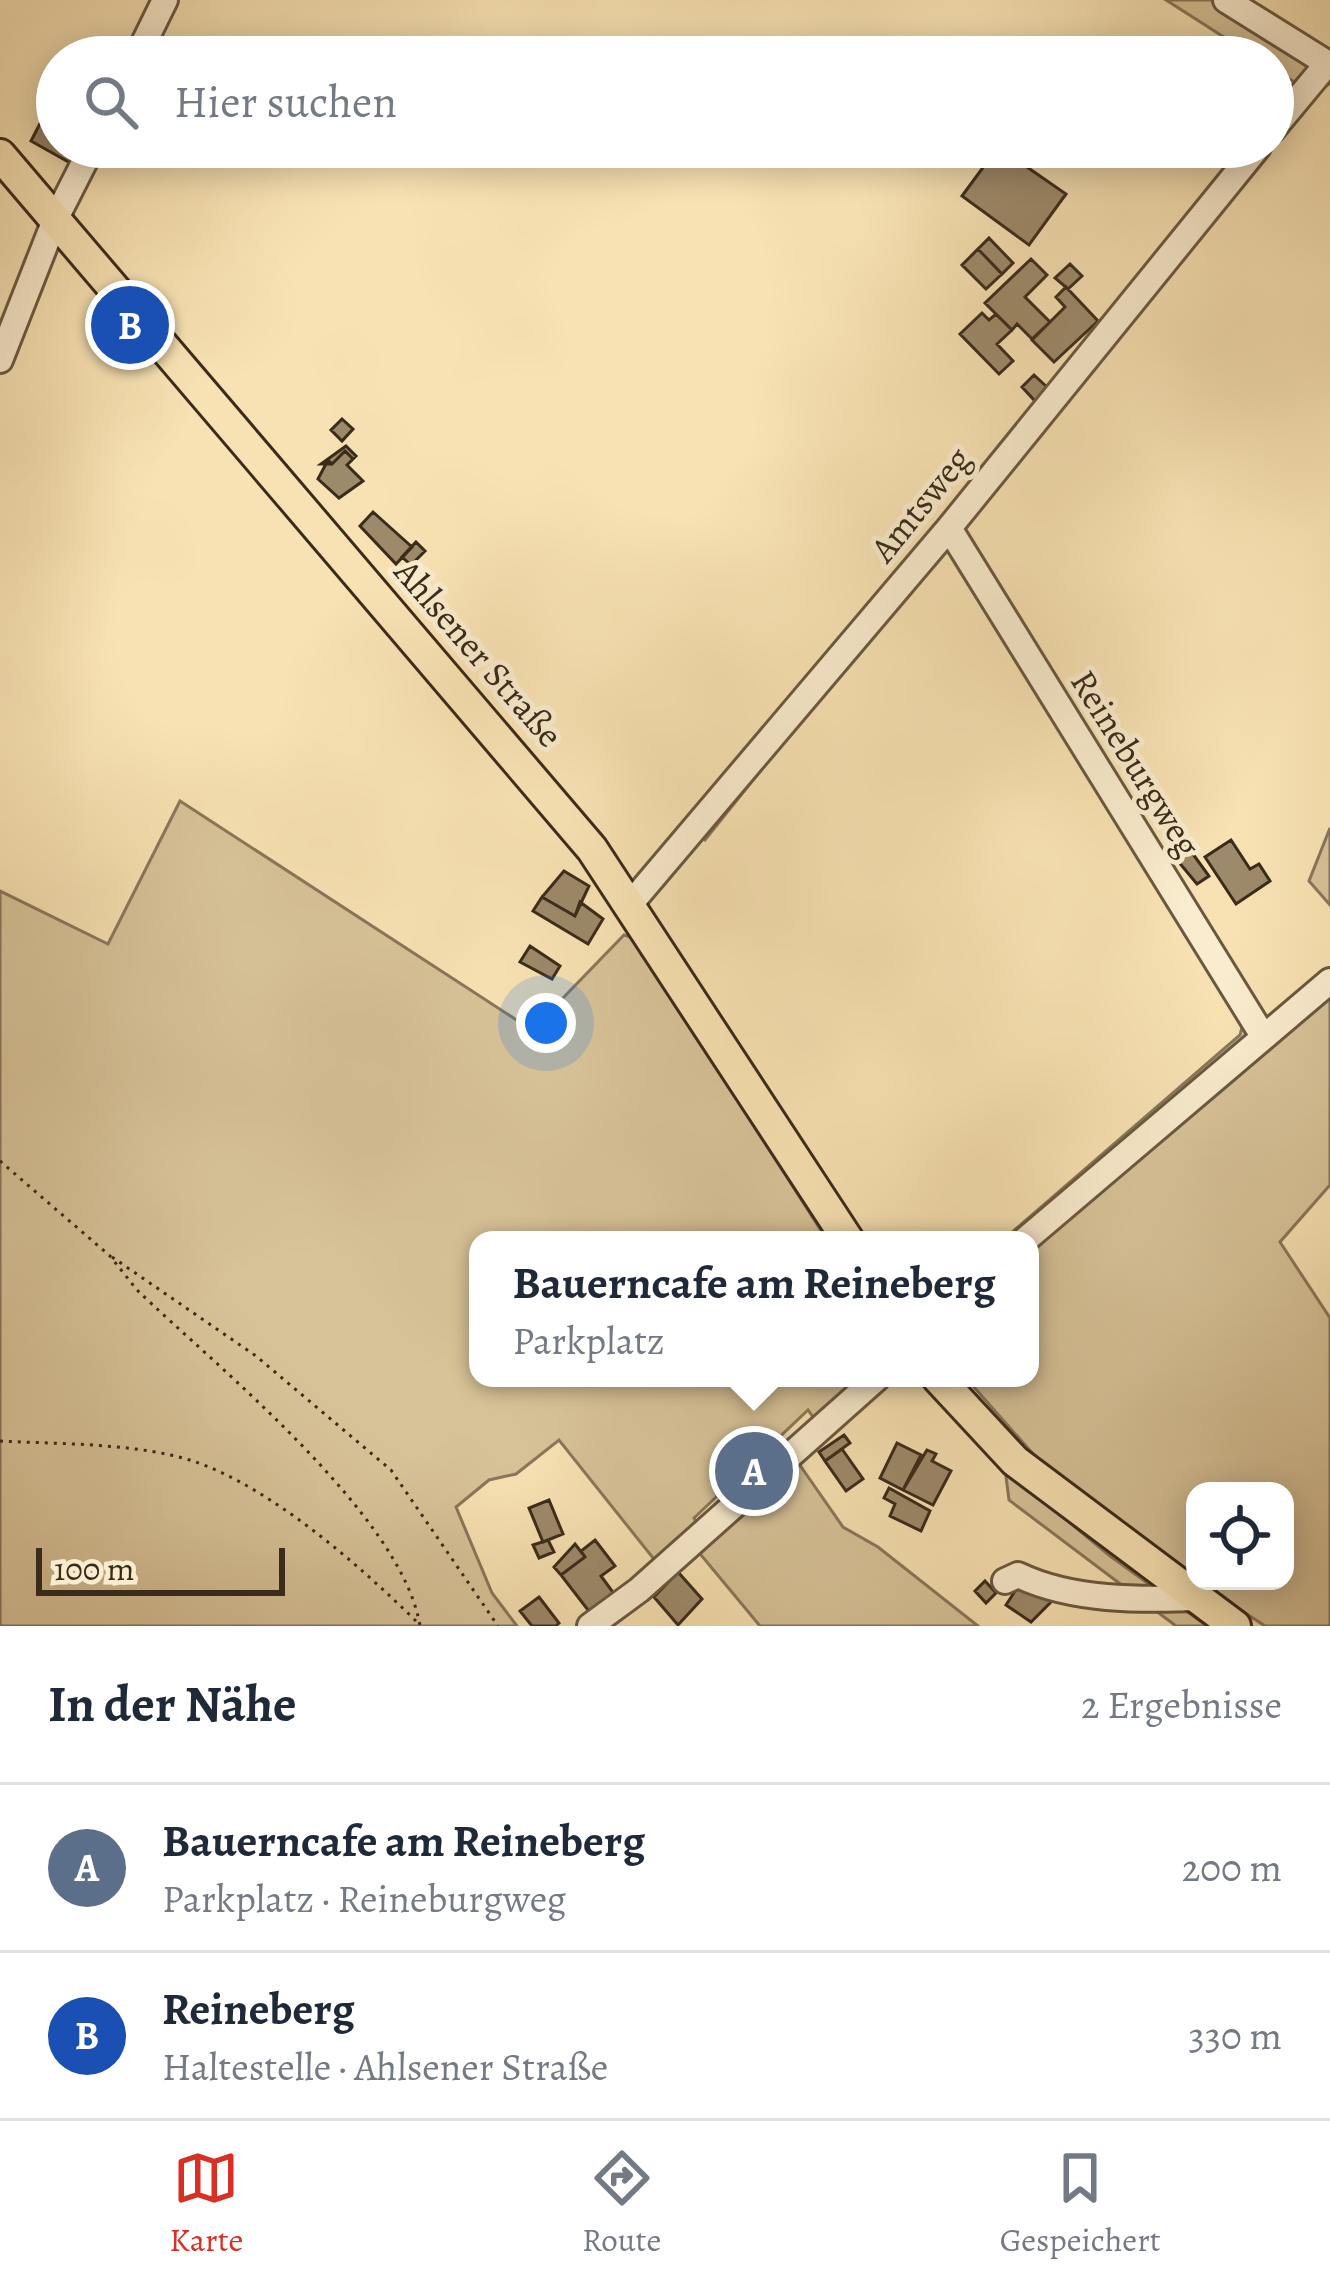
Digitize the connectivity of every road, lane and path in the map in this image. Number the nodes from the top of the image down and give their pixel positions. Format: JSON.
{"nodes":[{"id":1,"x":165,"y":0,"type":"edge"},
{"id":2,"x":1226,"y":0,"type":"edge"},
{"id":3,"x":147,"y":36,"type":"edge"},
{"id":4,"x":1283,"y":36,"type":"edge"},
{"id":5,"x":1294,"y":43,"type":"edge"},
{"id":6,"x":1329,"y":65,"type":"edge"},
{"id":7,"x":1294,"y":105,"type":"edge"},
{"id":8,"x":0,"y":155,"type":"edge"},
{"id":9,"x":82,"y":168,"type":"edge"},
{"id":10,"x":1241,"y":168,"type":"edge"},
{"id":11,"x":56,"y":220,"type":"junction"},
{"id":12,"x":0,"y":359,"type":"edge"},
{"id":13,"x":949,"y":527,"type":"junction"},
{"id":14,"x":632,"y":902,"type":"junction"},
{"id":15,"x":1330,"y":980,"type":"edge"},
{"id":16,"x":1263,"y":1036,"type":"junction"},
{"id":17,"x":0,"y":1161,"type":"edge"},
{"id":18,"x":842,"y":1231,"type":"edge"},
{"id":19,"x":1036,"y":1231,"type":"edge"},
{"id":20,"x":110,"y":1256,"type":"junction"},
{"id":21,"x":867,"y":1387,"type":"edge"},
{"id":22,"x":946,"y":1387,"type":"edge"},
{"id":23,"x":0,"y":1441,"type":"edge"},
{"id":24,"x":1005,"y":1581,"type":"dead end"},
{"id":25,"x":1199,"y":1598,"type":"junction"},
{"id":26,"x":420,"y":1625,"type":"edge"},
{"id":27,"x":498,"y":1626,"type":"edge"},
{"id":28,"x":590,"y":1626,"type":"edge"},
{"id":29,"x":1235,"y":1626,"type":"edge"}],
"edges":[{"from":1,"to":3,"type":"street"},
{"from":2,"to":4,"type":"street"},
{"from":5,"to":6,"type":"street"},
{"from":6,"to":7,"type":"street"},
{"from":8,"to":11,"type":"main road","name":"Ahlsener Straße"},
{"from":9,"to":11,"type":"street"},
{"from":10,"to":13,"type":"street","name":"Amtsweg"},
{"from":11,"to":12,"type":"street"},
{"from":11,"to":14,"type":"main road","name":"Ahlsener Straße"},
{"from":13,"to":14,"type":"street","name":"Amtsweg"},
{"from":13,"to":16,"type":"street","name":"Reineburgweg"},
{"from":14,"to":18,"type":"main road","name":"Ahlsener Straße"},
{"from":15,"to":16,"type":"street"},
{"from":16,"to":19,"type":"street"},
{"from":17,"to":20,"type":"path"},
{"from":20,"to":26,"type":"path"},
{"from":20,"to":27,"type":"path"},
{"from":21,"to":28,"type":"street"},
{"from":22,"to":25,"type":"main road"},
{"from":23,"to":26,"type":"path"},
{"from":24,"to":25,"type":"street"},
{"from":25,"to":29,"type":"main road"}]}
